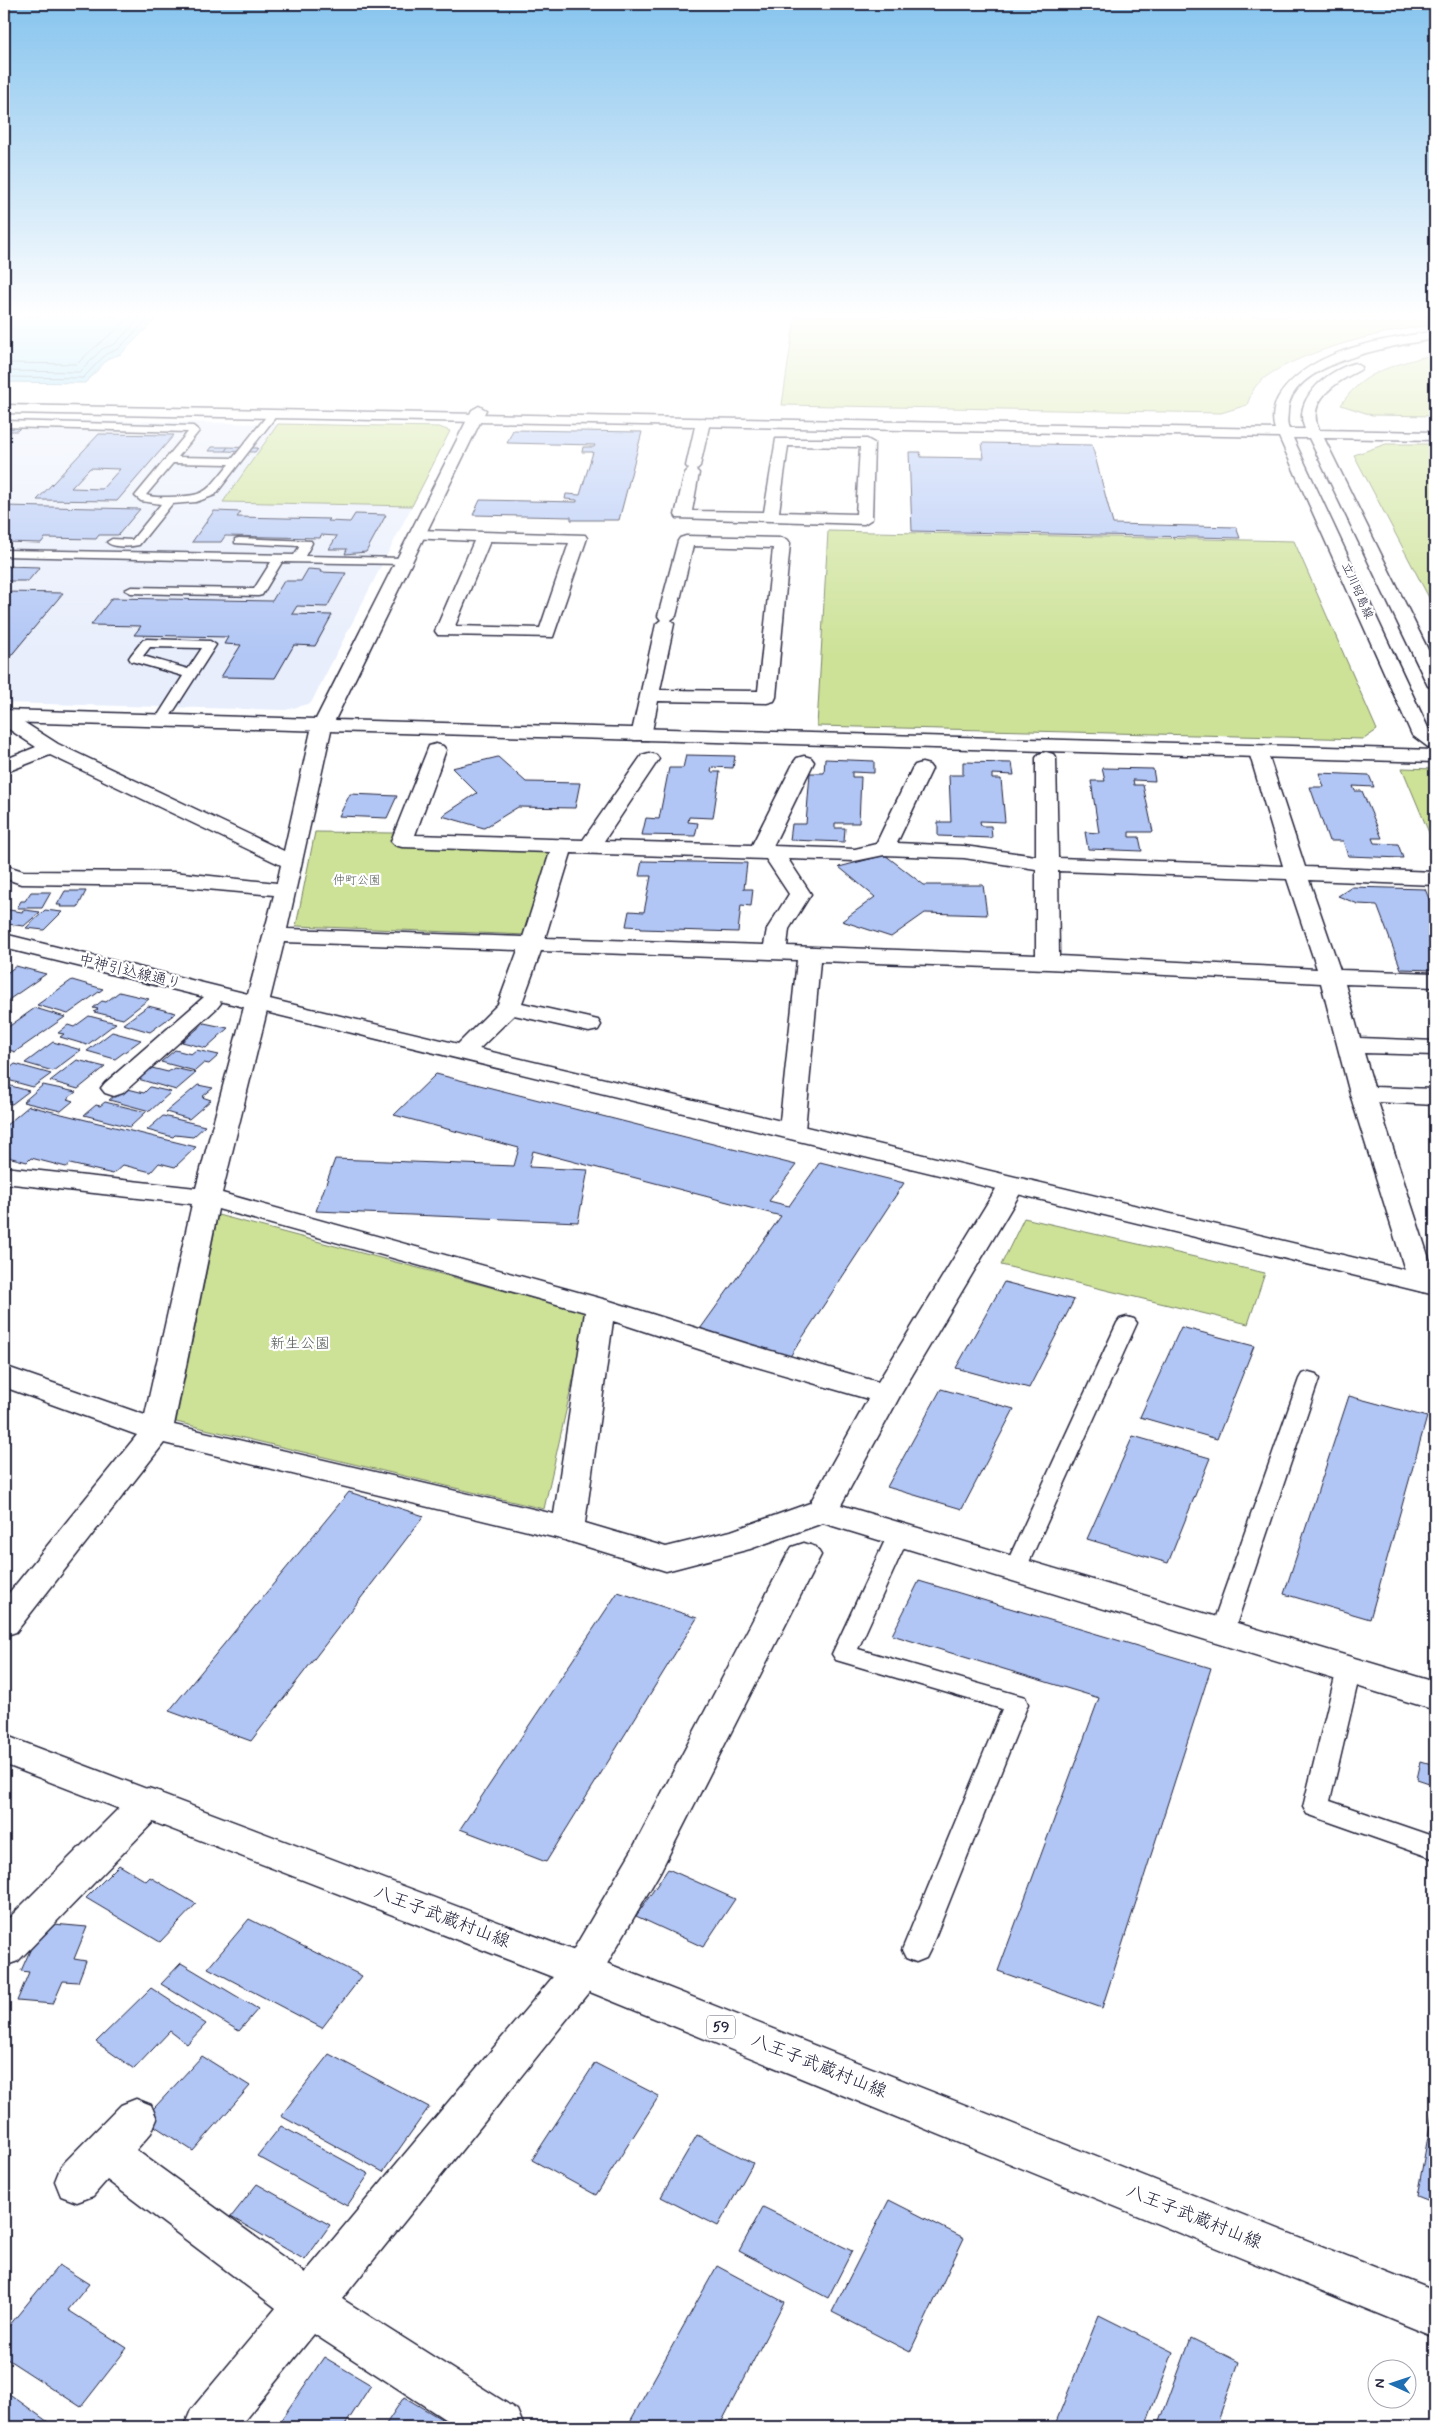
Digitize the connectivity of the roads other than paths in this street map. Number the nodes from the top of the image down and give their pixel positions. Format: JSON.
{"nodes":[{"id":1,"x":193,"y":429,"type":"edge"},
{"id":2,"x":260,"y":429,"type":"edge"},
{"id":3,"x":469,"y":429,"type":"edge"},
{"id":4,"x":701,"y":429,"type":"edge"},
{"id":5,"x":1283,"y":429,"type":"edge"},
{"id":6,"x":1312,"y":429,"type":"edge"},
{"id":7,"x":1320,"y":429,"type":"edge"},
{"id":8,"x":1435,"y":436,"type":"edge"},
{"id":9,"x":170,"y":460,"type":"junction"},
{"id":10,"x":236,"y":461,"type":"junction"},
{"id":11,"x":170,"y":500,"type":"junction"},
{"id":12,"x":770,"y":517,"type":"junction"},
{"id":13,"x":417,"y":535,"type":"junction"},
{"id":14,"x":484,"y":536,"type":"junction"},
{"id":15,"x":101,"y":542,"type":"dead end"},
{"id":16,"x":239,"y":542,"type":"dead end"},
{"id":17,"x":76,"y":543,"type":"dead end"},
{"id":18,"x":9,"y":553,"type":"edge"},
{"id":19,"x":279,"y":558,"type":"junction"},
{"id":20,"x":297,"y":559,"type":"junction"},
{"id":21,"x":404,"y":561,"type":"junction"},
{"id":22,"x":131,"y":590,"type":"dead end"},
{"id":23,"x":191,"y":674,"type":"junction"},
{"id":24,"x":1435,"y":682,"type":"edge"},
{"id":25,"x":650,"y":695,"type":"junction"},
{"id":26,"x":4,"y":718,"type":"edge"},
{"id":27,"x":161,"y":720,"type":"junction"},
{"id":28,"x":322,"y":726,"type":"junction"},
{"id":29,"x":641,"y":736,"type":"junction"},
{"id":30,"x":1435,"y":743,"type":"edge"},
{"id":31,"x":51,"y":748,"type":"junction"},
{"id":32,"x":436,"y":750,"type":"dead end"},
{"id":33,"x":1259,"y":752,"type":"junction"},
{"id":34,"x":1435,"y":756,"type":"edge"},
{"id":35,"x":1046,"y":758,"type":"dead end"},
{"id":36,"x":649,"y":759,"type":"dead end"},
{"id":37,"x":804,"y":762,"type":"dead end"},
{"id":38,"x":4,"y":766,"type":"edge"},
{"id":39,"x":922,"y":769,"type":"dead end"},
{"id":40,"x":563,"y":845,"type":"junction"},
{"id":41,"x":590,"y":846,"type":"junction"},
{"id":42,"x":884,"y":849,"type":"junction"},
{"id":43,"x":766,"y":852,"type":"junction"},
{"id":44,"x":291,"y":862,"type":"junction"},
{"id":45,"x":1047,"y":864,"type":"junction"},
{"id":46,"x":4,"y":871,"type":"edge"},
{"id":47,"x":1296,"y":873,"type":"junction"},
{"id":48,"x":1435,"y":878,"type":"edge"},
{"id":49,"x":286,"y":890,"type":"junction"},
{"id":50,"x":274,"y":934,"type":"junction"},
{"id":51,"x":4,"y":941,"type":"edge"},
{"id":52,"x":532,"y":944,"type":"junction"},
{"id":53,"x":774,"y":952,"type":"junction"},
{"id":54,"x":4,"y":953,"type":"edge"},
{"id":55,"x":810,"y":954,"type":"junction"},
{"id":56,"x":1048,"y":962,"type":"junction"},
{"id":57,"x":1331,"y":977,"type":"junction"},
{"id":58,"x":1435,"y":980,"type":"edge"},
{"id":59,"x":209,"y":1004,"type":"junction"},
{"id":60,"x":509,"y":1007,"type":"junction"},
{"id":61,"x":255,"y":1008,"type":"junction"},
{"id":62,"x":589,"y":1025,"type":"dead end"},
{"id":63,"x":1350,"y":1045,"type":"junction"},
{"id":64,"x":1435,"y":1048,"type":"edge"},
{"id":65,"x":463,"y":1051,"type":"junction"},
{"id":66,"x":114,"y":1088,"type":"dead end"},
{"id":67,"x":1363,"y":1094,"type":"junction"},
{"id":68,"x":1435,"y":1096,"type":"edge"},
{"id":69,"x":792,"y":1130,"type":"junction"},
{"id":70,"x":4,"y":1175,"type":"edge"},
{"id":71,"x":1012,"y":1185,"type":"junction"},
{"id":72,"x":207,"y":1197,"type":"junction"},
{"id":73,"x":1429,"y":1285,"type":"edge"},
{"id":74,"x":600,"y":1307,"type":"junction"},
{"id":75,"x":1127,"y":1323,"type":"dead end"},
{"id":76,"x":4,"y":1376,"type":"edge"},
{"id":77,"x":1309,"y":1379,"type":"dead end"},
{"id":78,"x":886,"y":1394,"type":"junction"},
{"id":79,"x":157,"y":1431,"type":"junction"},
{"id":80,"x":822,"y":1511,"type":"junction"},
{"id":81,"x":568,"y":1529,"type":"junction"},
{"id":82,"x":899,"y":1534,"type":"junction"},
{"id":83,"x":804,"y":1555,"type":"dead end"},
{"id":84,"x":1015,"y":1569,"type":"junction"},
{"id":85,"x":4,"y":1623,"type":"edge"},
{"id":86,"x":1222,"y":1631,"type":"junction"},
{"id":87,"x":1348,"y":1669,"type":"junction"},
{"id":88,"x":1435,"y":1696,"type":"edge"},
{"id":89,"x":4,"y":1749,"type":"edge"},
{"id":90,"x":148,"y":1803,"type":"junction"},
{"id":91,"x":1435,"y":1848,"type":"edge"},
{"id":92,"x":4,"y":1949,"type":"edge"},
{"id":93,"x":916,"y":1950,"type":"dead end"},
{"id":94,"x":582,"y":1971,"type":"junction"},
{"id":95,"x":136,"y":2120,"type":"dead end"},
{"id":96,"x":309,"y":2304,"type":"junction"},
{"id":97,"x":1435,"y":2314,"type":"edge"},
{"id":98,"x":208,"y":2427,"type":"edge"},
{"id":99,"x":500,"y":2427,"type":"edge"}],
"edges":[{"from":1,"to":9,"type":"lane"},
{"from":2,"to":10,"type":"lane"},
{"from":3,"to":13,"type":"street"},
{"from":4,"to":12,"type":"street"},
{"from":5,"to":30,"type":"street","name":"立川昭島線"},
{"from":6,"to":24,"type":"street","name":"立川昭島線"},
{"from":7,"to":8,"type":"street"},
{"from":9,"to":10,"type":"lane"},
{"from":9,"to":11,"type":"lane"},
{"from":10,"to":11,"type":"lane"},
{"from":11,"to":15,"type":"lane"},
{"from":12,"to":12,"type":"street"},
{"from":13,"to":14,"type":"street"},
{"from":13,"to":21,"type":"street"},
{"from":14,"to":14,"type":"street"},
{"from":16,"to":20,"type":"lane"},
{"from":17,"to":18,"type":"lane"},
{"from":18,"to":19,"type":"lane"},
{"from":19,"to":20,"type":"lane"},
{"from":19,"to":22,"type":"lane"},
{"from":20,"to":21,"type":"lane"},
{"from":21,"to":28,"type":"street"},
{"from":23,"to":23,"type":"lane"},
{"from":23,"to":27,"type":"lane"},
{"from":25,"to":25,"type":"street"},
{"from":25,"to":29,"type":"street"},
{"from":26,"to":27,"type":"street"},
{"from":26,"to":31,"type":"street"},
{"from":27,"to":28,"type":"street"},
{"from":28,"to":29,"type":"street"},
{"from":28,"to":44,"type":"street"},
{"from":29,"to":33,"type":"street"},
{"from":31,"to":38,"type":"street"},
{"from":31,"to":44,"type":"street"},
{"from":32,"to":40,"type":"street"},
{"from":33,"to":34,"type":"street"},
{"from":33,"to":47,"type":"street"},
{"from":35,"to":45,"type":"street"},
{"from":36,"to":41,"type":"street"},
{"from":37,"to":43,"type":"street"},
{"from":39,"to":42,"type":"street"},
{"from":40,"to":41,"type":"street"},
{"from":40,"to":52,"type":"street"},
{"from":41,"to":43,"type":"street"},
{"from":42,"to":43,"type":"street"},
{"from":42,"to":45,"type":"street"},
{"from":43,"to":53,"type":"street"},
{"from":44,"to":49,"type":"street"},
{"from":45,"to":47,"type":"street"},
{"from":45,"to":56,"type":"street"},
{"from":46,"to":49,"type":"street"},
{"from":47,"to":48,"type":"street"},
{"from":47,"to":57,"type":"street"},
{"from":49,"to":50,"type":"street"},
{"from":50,"to":52,"type":"street"},
{"from":50,"to":61,"type":"street"},
{"from":51,"to":61,"type":"street","name":"中神引込線通り"},
{"from":52,"to":53,"type":"street"},
{"from":52,"to":60,"type":"street"},
{"from":53,"to":55,"type":"street"},
{"from":54,"to":59,"type":"street"},
{"from":55,"to":56,"type":"street"},
{"from":55,"to":69,"type":"street"},
{"from":56,"to":57,"type":"street"},
{"from":57,"to":58,"type":"street"},
{"from":57,"to":63,"type":"street"},
{"from":59,"to":61,"type":"street"},
{"from":59,"to":66,"type":"street"},
{"from":60,"to":62,"type":"street"},
{"from":60,"to":65,"type":"street"},
{"from":61,"to":65,"type":"street"},
{"from":61,"to":72,"type":"street"},
{"from":63,"to":64,"type":"street"},
{"from":63,"to":67,"type":"street"},
{"from":65,"to":69,"type":"street"},
{"from":67,"to":68,"type":"street"},
{"from":67,"to":73,"type":"street"},
{"from":69,"to":71,"type":"street"},
{"from":70,"to":72,"type":"street"},
{"from":71,"to":73,"type":"street"},
{"from":71,"to":78,"type":"street"},
{"from":72,"to":74,"type":"street"},
{"from":72,"to":79,"type":"street"},
{"from":74,"to":78,"type":"street"},
{"from":74,"to":81,"type":"street"},
{"from":75,"to":84,"type":"lane"},
{"from":76,"to":79,"type":"street"},
{"from":77,"to":86,"type":"lane"},
{"from":78,"to":80,"type":"street"},
{"from":79,"to":81,"type":"street"},
{"from":79,"to":85,"type":"street"},
{"from":80,"to":81,"type":"street"},
{"from":80,"to":82,"type":"street"},
{"from":82,"to":84,"type":"street"},
{"from":82,"to":93,"type":"lane"},
{"from":83,"to":94,"type":"street"},
{"from":84,"to":86,"type":"street"},
{"from":86,"to":87,"type":"street"},
{"from":87,"to":88,"type":"street"},
{"from":87,"to":91,"type":"lane"},
{"from":89,"to":90,"type":"street","name":"八王子武蔵村山線","number":"59"},
{"from":90,"to":92,"type":"street"},
{"from":90,"to":94,"type":"street","name":"八王子武蔵村山線","number":"59"},
{"from":94,"to":96,"type":"street"},
{"from":94,"to":97,"type":"street","name":"八王子武蔵村山線","number":"59"},
{"from":95,"to":96,"type":"street"},
{"from":96,"to":98,"type":"street"},
{"from":96,"to":99,"type":"street"}]}
